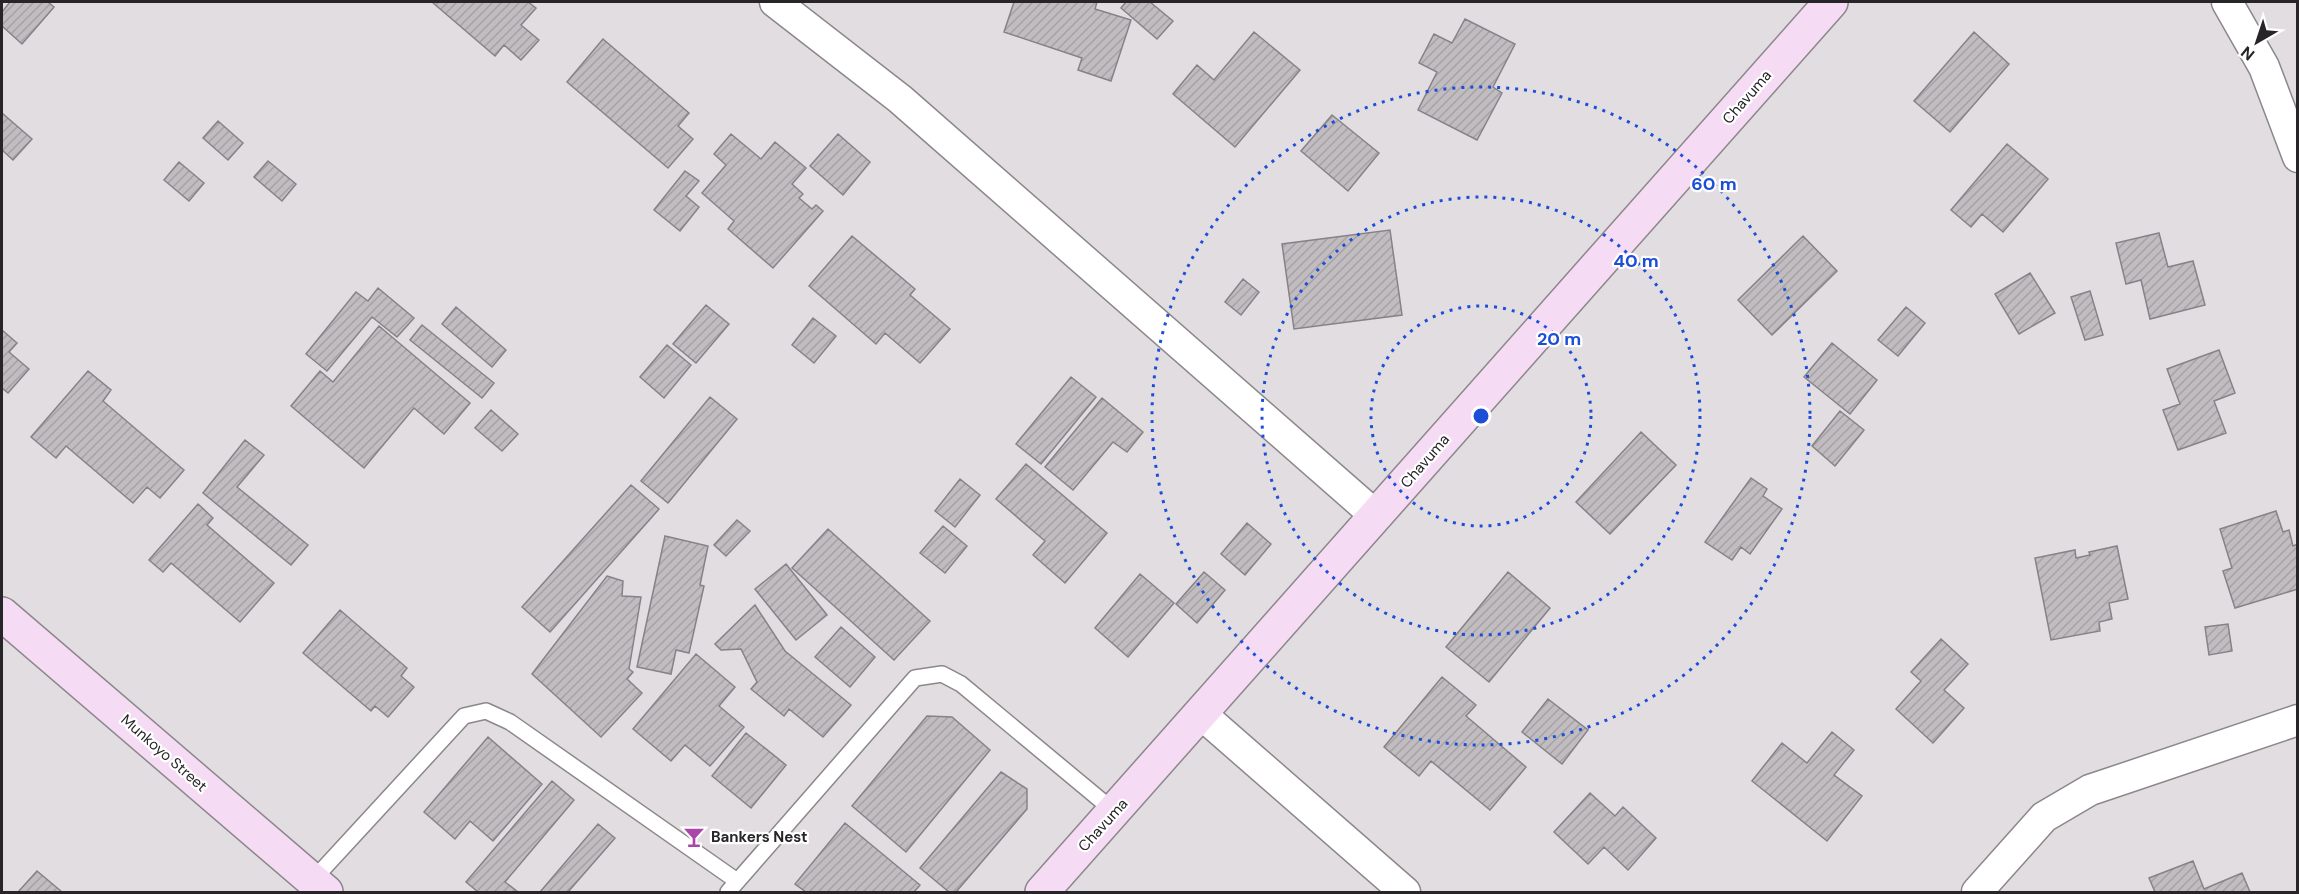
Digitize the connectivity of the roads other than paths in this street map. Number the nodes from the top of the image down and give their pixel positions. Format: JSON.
{"nodes":[{"id":1,"x":775,"y":2,"type":"edge"},
{"id":2,"x":1831,"y":2,"type":"edge"},
{"id":3,"x":2227,"y":2,"type":"edge"},
{"id":4,"x":2298,"y":157,"type":"edge"},
{"id":5,"x":1376,"y":516,"type":"junction"},
{"id":6,"x":2,"y":614,"type":"edge"},
{"id":7,"x":1200,"y":713,"type":"junction"},
{"id":8,"x":2298,"y":720,"type":"edge"},
{"id":9,"x":1115,"y":812,"type":"junction"},
{"id":10,"x":319,"y":887,"type":"edge"},
{"id":11,"x":733,"y":887,"type":"edge"},
{"id":12,"x":1042,"y":892,"type":"edge"},
{"id":13,"x":1404,"y":892,"type":"edge"},
{"id":14,"x":1977,"y":892,"type":"edge"}],
"edges":[{"from":1,"to":5,"type":"street"},
{"from":2,"to":5,"type":"street","name":"Chavuma"},
{"from":3,"to":4,"type":"street"},
{"from":5,"to":7,"type":"street","name":"Chavuma"},
{"from":6,"to":10,"type":"street","name":"Munkoyo Street"},
{"from":7,"to":9,"type":"street","name":"Chavuma"},
{"from":7,"to":13,"type":"street"},
{"from":8,"to":14,"type":"street"},
{"from":9,"to":11,"type":"lane"},
{"from":9,"to":12,"type":"street","name":"Chavuma"},
{"from":10,"to":11,"type":"lane"}]}
